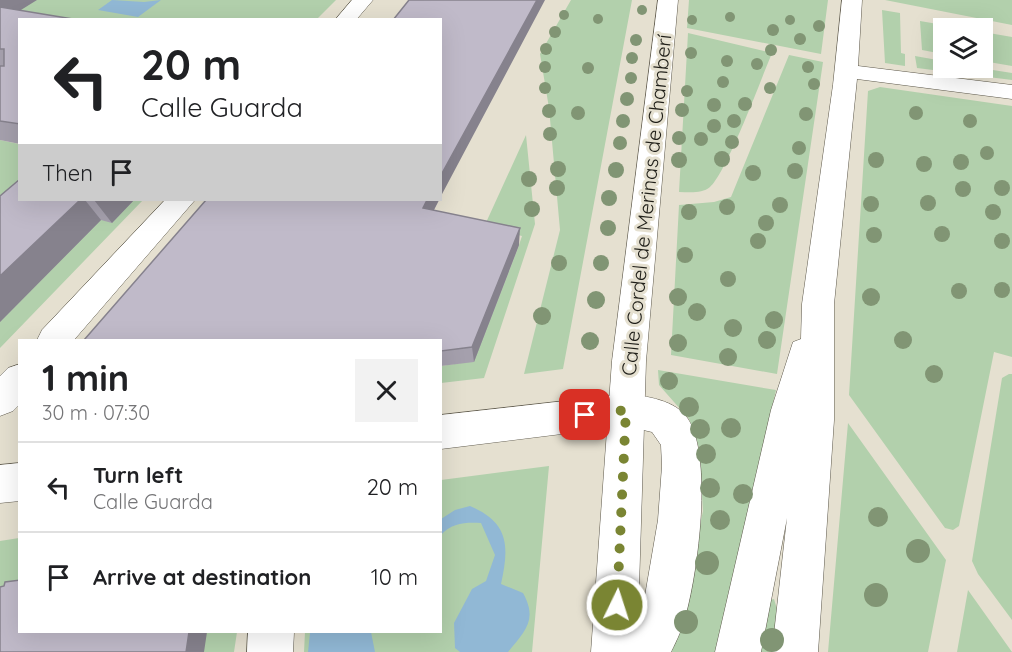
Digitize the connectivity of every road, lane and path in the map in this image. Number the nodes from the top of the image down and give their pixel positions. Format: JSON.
{"nodes":[{"id":1,"x":363,"y":0,"type":"edge"},
{"id":2,"x":668,"y":0,"type":"edge"},
{"id":3,"x":852,"y":0,"type":"edge"},
{"id":4,"x":347,"y":18,"type":"edge"},
{"id":5,"x":846,"y":71,"type":"junction"},
{"id":6,"x":1012,"y":92,"type":"edge"},
{"id":7,"x":180,"y":201,"type":"edge"},
{"id":8,"x":818,"y":304,"type":"junction"},
{"id":9,"x":55,"y":339,"type":"edge"},
{"id":10,"x":18,"y":381,"type":"edge"},
{"id":11,"x":0,"y":400,"type":"edge"},
{"id":12,"x":626,"y":410,"type":"junction"},
{"id":13,"x":442,"y":432,"type":"edge"},
{"id":14,"x":18,"y":482,"type":"edge"},
{"id":15,"x":0,"y":484,"type":"edge"},
{"id":16,"x":272,"y":633,"type":"edge"},
{"id":17,"x":270,"y":652,"type":"edge"},
{"id":18,"x":614,"y":652,"type":"edge"},
{"id":19,"x":646,"y":652,"type":"edge"},
{"id":20,"x":738,"y":652,"type":"edge"},
{"id":21,"x":795,"y":652,"type":"edge"}],
"edges":[{"from":1,"to":4,"type":"street"},
{"from":2,"to":12,"type":"street","name":"Calle Cordel de Merinas de Chamberí"},
{"from":3,"to":5,"type":"street"},
{"from":5,"to":6,"type":"street"},
{"from":5,"to":8,"type":"street"},
{"from":7,"to":9,"type":"street"},
{"from":8,"to":20,"type":"street"},
{"from":8,"to":21,"type":"street"},
{"from":10,"to":11,"type":"street"},
{"from":12,"to":13,"type":"street"},
{"from":12,"to":18,"type":"street","name":"Calle Cordel de Merinas de Chamberí"},
{"from":12,"to":19,"type":"street"},
{"from":14,"to":15,"type":"street"},
{"from":16,"to":17,"type":"street"}]}
